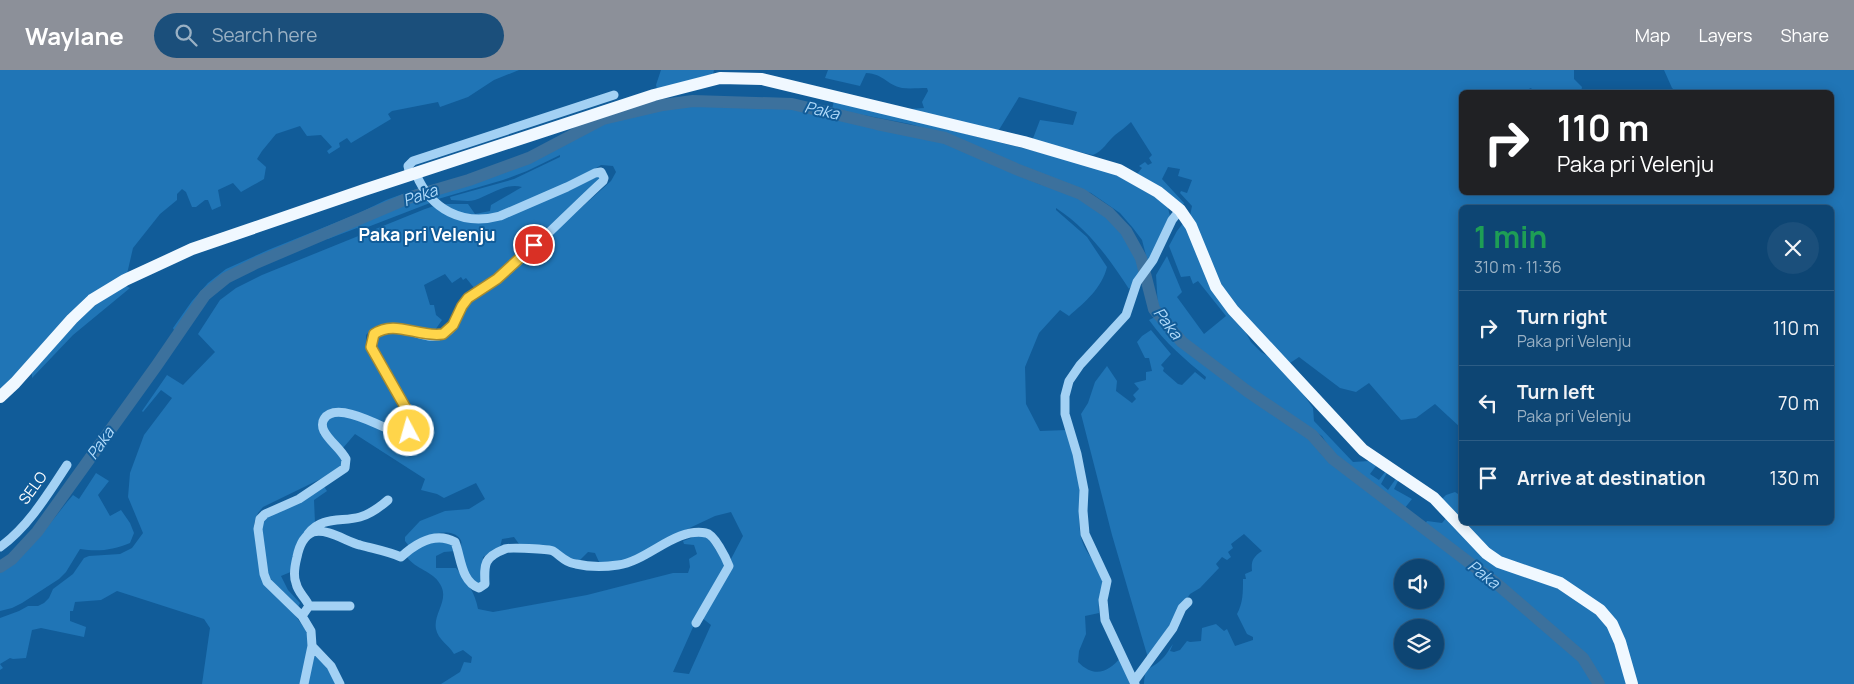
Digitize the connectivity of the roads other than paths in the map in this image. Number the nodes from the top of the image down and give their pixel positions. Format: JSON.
{"nodes":[{"id":1,"x":614,"y":95,"type":"dead end"},
{"id":2,"x":416,"y":178,"type":"junction"},
{"id":3,"x":1180,"y":210,"type":"junction"},
{"id":4,"x":0,"y":397,"type":"edge"},
{"id":5,"x":67,"y":465,"type":"dead end"},
{"id":6,"x":388,"y":500,"type":"dead end"},
{"id":7,"x":307,"y":536,"type":"junction"},
{"id":8,"x":0,"y":547,"type":"edge"},
{"id":9,"x":1188,"y":602,"type":"dead end"},
{"id":10,"x":309,"y":606,"type":"junction"},
{"id":11,"x":350,"y":606,"type":"dead end"},
{"id":12,"x":302,"y":616,"type":"junction"},
{"id":13,"x":696,"y":623,"type":"dead end"},
{"id":14,"x":312,"y":646,"type":"junction"},
{"id":15,"x":1135,"y":682,"type":"edge"},
{"id":16,"x":304,"y":684,"type":"edge"},
{"id":17,"x":340,"y":684,"type":"edge"},
{"id":18,"x":1632,"y":684,"type":"edge"}],
"edges":[{"from":1,"to":2,"type":"street"},
{"from":2,"to":3,"type":"main road"},
{"from":2,"to":4,"type":"main road"},
{"from":2,"to":12,"type":"street"},
{"from":3,"to":15,"type":"street"},
{"from":3,"to":18,"type":"main road"},
{"from":5,"to":8,"type":"street","name":"SELO"},
{"from":6,"to":7,"type":"street"},
{"from":7,"to":10,"type":"street"},
{"from":7,"to":13,"type":"street"},
{"from":9,"to":15,"type":"street"},
{"from":10,"to":11,"type":"street"},
{"from":10,"to":12,"type":"street"},
{"from":12,"to":14,"type":"street"},
{"from":14,"to":16,"type":"street"},
{"from":14,"to":17,"type":"street"}]}
